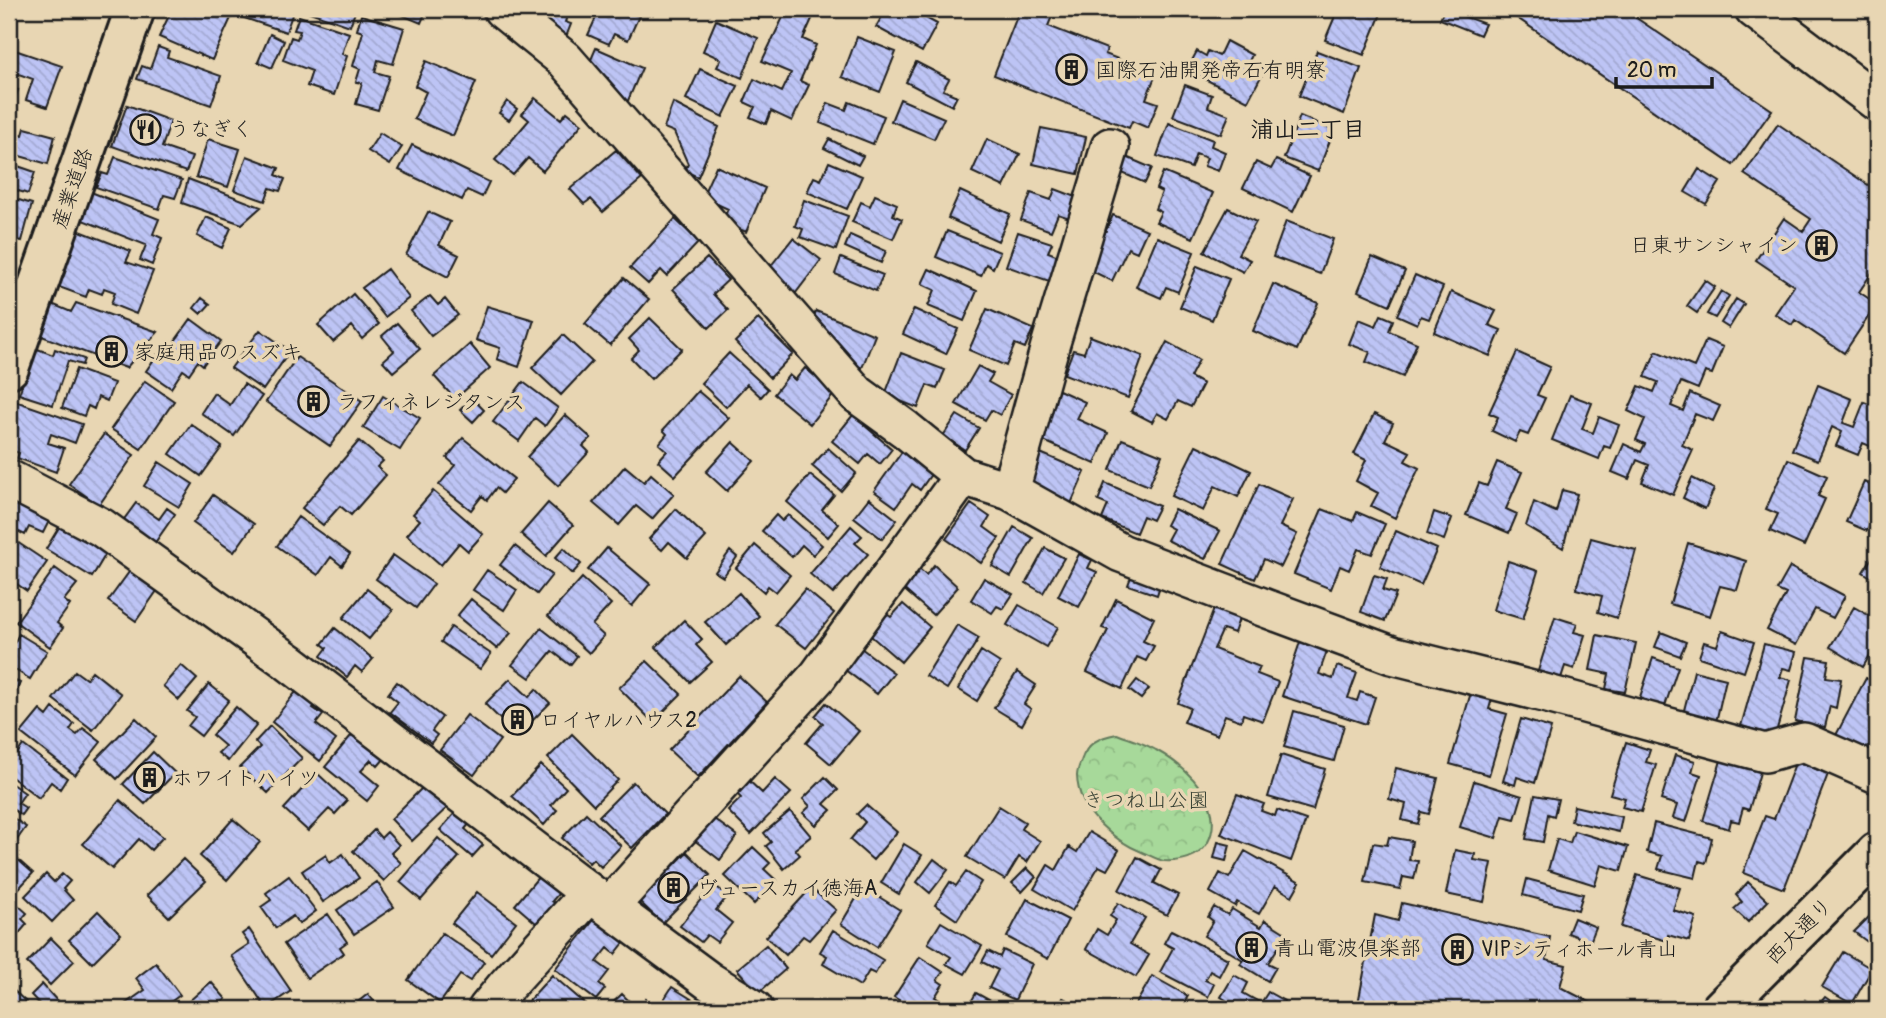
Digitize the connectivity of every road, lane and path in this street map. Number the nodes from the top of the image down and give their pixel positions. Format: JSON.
{"nodes":[{"id":1,"x":135,"y":9,"type":"edge"},
{"id":2,"x":502,"y":9,"type":"edge"},
{"id":3,"x":1754,"y":9,"type":"edge"},
{"id":4,"x":1877,"y":102,"type":"edge"},
{"id":5,"x":1110,"y":147,"type":"dead end"},
{"id":6,"x":9,"y":368,"type":"edge"},
{"id":7,"x":962,"y":476,"type":"junction"},
{"id":8,"x":9,"y":479,"type":"edge"},
{"id":9,"x":1010,"y":491,"type":"junction"},
{"id":10,"x":1877,"y":774,"type":"edge"},
{"id":11,"x":1877,"y":852,"type":"edge"},
{"id":12,"x":600,"y":900,"type":"junction"},
{"id":13,"x":487,"y":1009,"type":"edge"},
{"id":14,"x":754,"y":1009,"type":"edge"},
{"id":15,"x":1721,"y":1009,"type":"edge"}],
"edges":[{"from":1,"to":6,"type":"street","name":"産業道路"},
{"from":2,"to":7,"type":"street"},
{"from":3,"to":4,"type":"street"},
{"from":5,"to":9,"type":"street"},
{"from":7,"to":9,"type":"street"},
{"from":7,"to":12,"type":"street"},
{"from":8,"to":12,"type":"street"},
{"from":9,"to":10,"type":"street"},
{"from":11,"to":15,"type":"street","name":"西大通り"},
{"from":12,"to":13,"type":"street"},
{"from":12,"to":14,"type":"street"}]}
